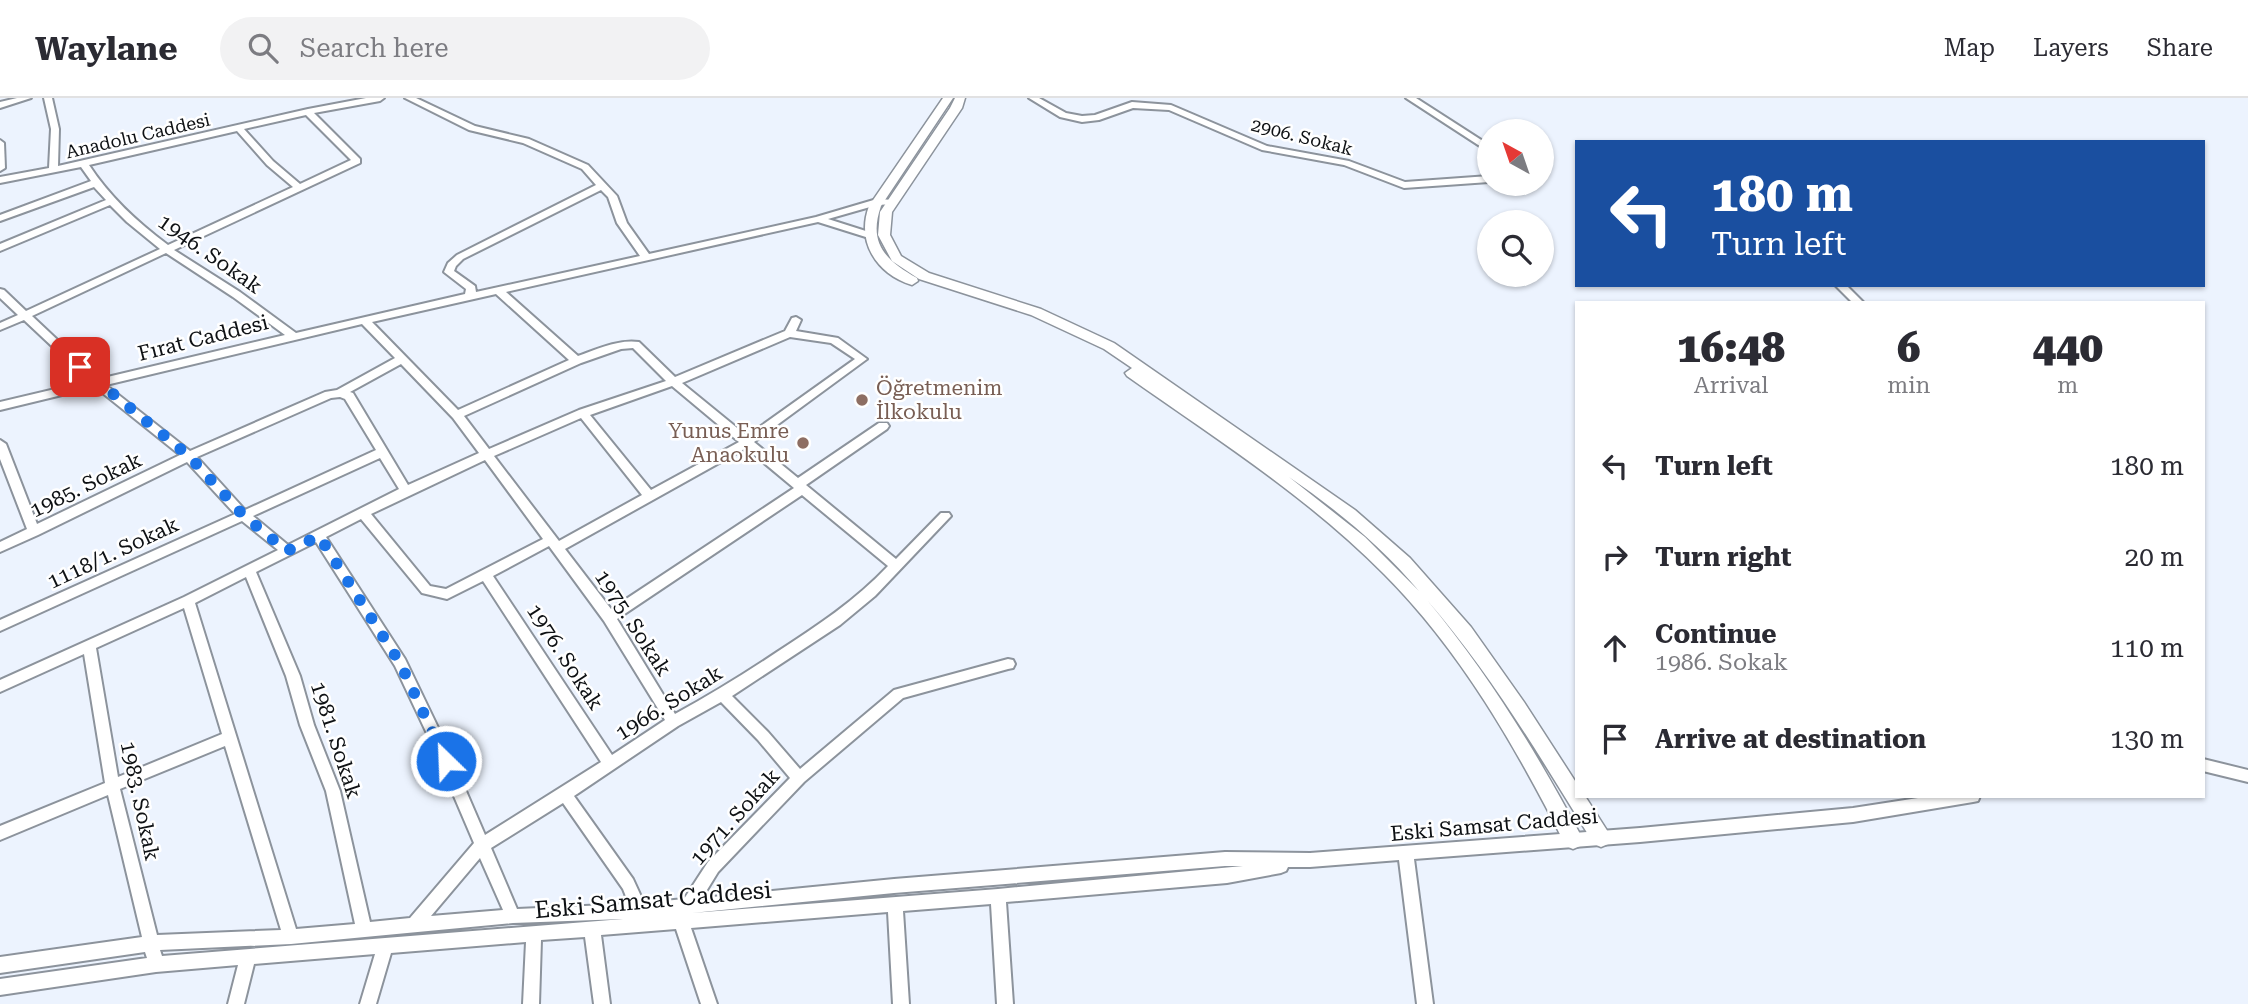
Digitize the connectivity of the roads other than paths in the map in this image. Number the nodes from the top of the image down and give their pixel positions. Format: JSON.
{"nodes":[{"id":1,"x":27,"y":98,"type":"edge"},
{"id":2,"x":48,"y":98,"type":"edge"},
{"id":3,"x":315,"y":98,"type":"edge"},
{"id":4,"x":380,"y":98,"type":"edge"},
{"id":5,"x":409,"y":98,"type":"edge"},
{"id":6,"x":1033,"y":98,"type":"edge"},
{"id":7,"x":1409,"y":98,"type":"edge"},
{"id":8,"x":952,"y":103,"type":"edge"},
{"id":9,"x":0,"y":105,"type":"edge"},
{"id":10,"x":323,"y":108,"type":"junction"},
{"id":11,"x":308,"y":111,"type":"junction"},
{"id":12,"x":239,"y":128,"type":"junction"},
{"id":13,"x":1477,"y":141,"type":"edge"},
{"id":14,"x":0,"y":143,"type":"edge"},
{"id":15,"x":84,"y":165,"type":"junction"},
{"id":16,"x":0,"y":168,"type":"edge"},
{"id":17,"x":53,"y":171,"type":"junction"},
{"id":18,"x":0,"y":180,"type":"edge"},
{"id":19,"x":1477,"y":180,"type":"edge"},
{"id":20,"x":95,"y":183,"type":"junction"},
{"id":21,"x":603,"y":185,"type":"junction"},
{"id":22,"x":298,"y":187,"type":"junction"},
{"id":23,"x":886,"y":200,"type":"junction"},
{"id":24,"x":110,"y":202,"type":"junction"},
{"id":25,"x":0,"y":218,"type":"edge"},
{"id":26,"x":818,"y":219,"type":"junction"},
{"id":27,"x":869,"y":235,"type":"junction"},
{"id":28,"x":0,"y":248,"type":"edge"},
{"id":29,"x":167,"y":251,"type":"junction"},
{"id":30,"x":646,"y":257,"type":"junction"},
{"id":31,"x":1842,"y":287,"type":"edge"},
{"id":32,"x":498,"y":290,"type":"junction"},
{"id":33,"x":0,"y":292,"type":"edge"},
{"id":34,"x":470,"y":296,"type":"junction"},
{"id":35,"x":1857,"y":301,"type":"edge"},
{"id":36,"x":27,"y":316,"type":"junction"},
{"id":37,"x":364,"y":320,"type":"junction"},
{"id":38,"x":796,"y":320,"type":"dead end"},
{"id":39,"x":0,"y":327,"type":"edge"},
{"id":40,"x":789,"y":333,"type":"junction"},
{"id":41,"x":293,"y":337,"type":"junction"},
{"id":42,"x":402,"y":359,"type":"junction"},
{"id":43,"x":576,"y":361,"type":"junction"},
{"id":44,"x":674,"y":382,"type":"junction"},
{"id":45,"x":98,"y":384,"type":"junction"},
{"id":46,"x":341,"y":393,"type":"junction"},
{"id":47,"x":0,"y":406,"type":"edge"},
{"id":48,"x":583,"y":413,"type":"junction"},
{"id":49,"x":457,"y":415,"type":"junction"},
{"id":50,"x":883,"y":426,"type":"dead end"},
{"id":51,"x":747,"y":442,"type":"junction"},
{"id":52,"x":0,"y":444,"type":"edge"},
{"id":53,"x":383,"y":452,"type":"junction"},
{"id":54,"x":486,"y":454,"type":"junction"},
{"id":55,"x":189,"y":456,"type":"junction"},
{"id":56,"x":799,"y":487,"type":"junction"},
{"id":57,"x":407,"y":491,"type":"junction"},
{"id":58,"x":649,"y":496,"type":"junction"},
{"id":59,"x":364,"y":514,"type":"junction"},
{"id":60,"x":243,"y":515,"type":"junction"},
{"id":61,"x":945,"y":516,"type":"dead end"},
{"id":62,"x":34,"y":531,"type":"junction"},
{"id":63,"x":319,"y":536,"type":"junction"},
{"id":64,"x":554,"y":543,"type":"junction"},
{"id":65,"x":0,"y":547,"type":"edge"},
{"id":66,"x":287,"y":551,"type":"junction"},
{"id":67,"x":896,"y":566,"type":"junction"},
{"id":68,"x":249,"y":570,"type":"junction"},
{"id":69,"x":485,"y":574,"type":"junction"},
{"id":70,"x":188,"y":601,"type":"junction"},
{"id":71,"x":609,"y":617,"type":"junction"},
{"id":72,"x":0,"y":626,"type":"edge"},
{"id":73,"x":89,"y":646,"type":"junction"},
{"id":74,"x":1007,"y":664,"type":"dead end"},
{"id":75,"x":0,"y":686,"type":"edge"},
{"id":76,"x":722,"y":695,"type":"junction"},
{"id":77,"x":673,"y":722,"type":"junction"},
{"id":78,"x":231,"y":737,"type":"junction"},
{"id":79,"x":610,"y":764,"type":"junction"},
{"id":80,"x":2205,"y":765,"type":"edge"},
{"id":81,"x":2248,"y":776,"type":"edge"},
{"id":82,"x":799,"y":778,"type":"junction"},
{"id":83,"x":113,"y":788,"type":"junction"},
{"id":84,"x":565,"y":794,"type":"junction"},
{"id":85,"x":1575,"y":797,"type":"edge"},
{"id":86,"x":1576,"y":798,"type":"edge"},
{"id":87,"x":1960,"y":798,"type":"edge"},
{"id":88,"x":0,"y":833,"type":"edge"},
{"id":89,"x":1601,"y":838,"type":"junction"},
{"id":90,"x":1573,"y":840,"type":"junction"},
{"id":91,"x":482,"y":845,"type":"junction"},
{"id":92,"x":1406,"y":854,"type":"junction"},
{"id":93,"x":1310,"y":860,"type":"junction"},
{"id":94,"x":998,"y":896,"type":"junction"},
{"id":95,"x":895,"y":903,"type":"junction"},
{"id":96,"x":688,"y":905,"type":"junction"},
{"id":97,"x":640,"y":911,"type":"junction"},
{"id":98,"x":513,"y":916,"type":"junction"},
{"id":99,"x":681,"y":921,"type":"junction"},
{"id":100,"x":416,"y":923,"type":"junction"},
{"id":101,"x":592,"y":928,"type":"junction"},
{"id":102,"x":364,"y":930,"type":"junction"},
{"id":103,"x":534,"y":932,"type":"junction"},
{"id":104,"x":291,"y":937,"type":"junction"},
{"id":105,"x":152,"y":943,"type":"junction"},
{"id":106,"x":385,"y":945,"type":"junction"},
{"id":107,"x":248,"y":957,"type":"junction"},
{"id":108,"x":156,"y":964,"type":"junction"},
{"id":109,"x":0,"y":965,"type":"edge"},
{"id":110,"x":0,"y":987,"type":"edge"},
{"id":111,"x":236,"y":1004,"type":"edge"},
{"id":112,"x":368,"y":1004,"type":"edge"},
{"id":113,"x":531,"y":1004,"type":"edge"},
{"id":114,"x":602,"y":1004,"type":"edge"},
{"id":115,"x":709,"y":1004,"type":"edge"},
{"id":116,"x":901,"y":1004,"type":"edge"},
{"id":117,"x":1005,"y":1004,"type":"edge"},
{"id":118,"x":1424,"y":1004,"type":"edge"}],
"edges":[{"from":1,"to":9,"type":"street"},
{"from":2,"to":17,"type":"street"},
{"from":3,"to":10,"type":"street"},
{"from":4,"to":10,"type":"street","name":"Anadolu Caddesi"},
{"from":5,"to":21,"type":"street"},
{"from":6,"to":19,"type":"street","name":"2906. Sokak"},
{"from":7,"to":13,"type":"street"},
{"from":8,"to":23,"type":"main road"},
{"from":10,"to":11,"type":"street","name":"Anadolu Caddesi"},
{"from":11,"to":12,"type":"street","name":"Anadolu Caddesi"},
{"from":11,"to":22,"type":"street"},
{"from":12,"to":15,"type":"street","name":"Anadolu Caddesi"},
{"from":12,"to":22,"type":"street"},
{"from":14,"to":16,"type":"street"},
{"from":15,"to":17,"type":"street","name":"Anadolu Caddesi"},
{"from":15,"to":20,"type":"street","name":"1946. Sokak"},
{"from":17,"to":18,"type":"street","name":"Anadolu Caddesi"},
{"from":20,"to":24,"type":"street","name":"1946. Sokak"},
{"from":20,"to":25,"type":"street"},
{"from":21,"to":30,"type":"street"},
{"from":21,"to":34,"type":"street"},
{"from":22,"to":29,"type":"street"},
{"from":23,"to":26,"type":"street","name":"Fırat Caddesi"},
{"from":23,"to":27,"type":"main road"},
{"from":23,"to":85,"type":"main road"},
{"from":24,"to":28,"type":"street"},
{"from":24,"to":29,"type":"street","name":"1946. Sokak"},
{"from":26,"to":27,"type":"street"},
{"from":26,"to":30,"type":"street","name":"Fırat Caddesi"},
{"from":27,"to":90,"type":"main road"},
{"from":29,"to":36,"type":"street"},
{"from":29,"to":41,"type":"street","name":"1946. Sokak"},
{"from":30,"to":32,"type":"street","name":"Fırat Caddesi"},
{"from":31,"to":35,"type":"street"},
{"from":32,"to":34,"type":"street","name":"Fırat Caddesi"},
{"from":32,"to":43,"type":"street"},
{"from":33,"to":36,"type":"street"},
{"from":34,"to":37,"type":"street","name":"Fırat Caddesi"},
{"from":36,"to":39,"type":"street"},
{"from":36,"to":45,"type":"street"},
{"from":37,"to":41,"type":"street","name":"Fırat Caddesi"},
{"from":37,"to":42,"type":"street","name":"1975. Sokak"},
{"from":38,"to":40,"type":"street"},
{"from":40,"to":44,"type":"street"},
{"from":40,"to":51,"type":"street"},
{"from":41,"to":45,"type":"street","name":"Fırat Caddesi"},
{"from":42,"to":46,"type":"street","name":"1985. Sokak"},
{"from":42,"to":49,"type":"street","name":"1975. Sokak"},
{"from":43,"to":44,"type":"street"},
{"from":43,"to":49,"type":"street"},
{"from":44,"to":48,"type":"street"},
{"from":44,"to":51,"type":"street"},
{"from":45,"to":47,"type":"street","name":"Fırat Caddesi"},
{"from":45,"to":55,"type":"street"},
{"from":46,"to":53,"type":"street"},
{"from":46,"to":55,"type":"street","name":"1985. Sokak"},
{"from":48,"to":54,"type":"street"},
{"from":48,"to":58,"type":"street"},
{"from":49,"to":54,"type":"street","name":"1975. Sokak"},
{"from":50,"to":56,"type":"street"},
{"from":51,"to":56,"type":"street"},
{"from":51,"to":58,"type":"street"},
{"from":52,"to":62,"type":"street"},
{"from":53,"to":57,"type":"street"},
{"from":53,"to":60,"type":"street","name":"1118/1. Sokak"},
{"from":54,"to":57,"type":"street"},
{"from":54,"to":64,"type":"street","name":"1975. Sokak"},
{"from":55,"to":60,"type":"street"},
{"from":55,"to":62,"type":"street","name":"1985. Sokak"},
{"from":56,"to":67,"type":"street"},
{"from":56,"to":71,"type":"street"},
{"from":57,"to":59,"type":"street"},
{"from":58,"to":64,"type":"street"},
{"from":59,"to":63,"type":"street"},
{"from":59,"to":69,"type":"street"},
{"from":60,"to":66,"type":"street"},
{"from":60,"to":72,"type":"street","name":"1118/1. Sokak"},
{"from":61,"to":67,"type":"street","name":"1966. Sokak"},
{"from":62,"to":65,"type":"street","name":"1985. Sokak"},
{"from":63,"to":66,"type":"street"},
{"from":63,"to":91,"type":"street"},
{"from":64,"to":69,"type":"street"},
{"from":64,"to":71,"type":"street","name":"1975. Sokak"},
{"from":66,"to":68,"type":"street"},
{"from":67,"to":76,"type":"street","name":"1966. Sokak"},
{"from":68,"to":70,"type":"street"},
{"from":68,"to":102,"type":"street","name":"1981. Sokak"},
{"from":69,"to":79,"type":"street","name":"1976. Sokak"},
{"from":70,"to":73,"type":"street"},
{"from":70,"to":78,"type":"street"},
{"from":71,"to":77,"type":"street","name":"1975. Sokak"},
{"from":73,"to":75,"type":"street"},
{"from":73,"to":83,"type":"street","name":"1983. Sokak"},
{"from":74,"to":82,"type":"street","name":"1971. Sokak"},
{"from":76,"to":77,"type":"street","name":"1966. Sokak"},
{"from":76,"to":82,"type":"street"},
{"from":77,"to":79,"type":"street","name":"1966. Sokak"},
{"from":78,"to":83,"type":"street"},
{"from":78,"to":104,"type":"street"},
{"from":79,"to":84,"type":"street","name":"1966. Sokak"},
{"from":80,"to":81,"type":"street"},
{"from":82,"to":96,"type":"street","name":"1971. Sokak"},
{"from":83,"to":88,"type":"street"},
{"from":83,"to":105,"type":"street","name":"1983. Sokak"},
{"from":84,"to":91,"type":"street","name":"1966. Sokak"},
{"from":84,"to":97,"type":"street"},
{"from":86,"to":89,"type":"main road"},
{"from":87,"to":89,"type":"street","name":"Eski Samsat Caddesi"},
{"from":89,"to":90,"type":"street","name":"Eski Samsat Caddesi"},
{"from":90,"to":92,"type":"street","name":"Eski Samsat Caddesi"},
{"from":91,"to":98,"type":"street"},
{"from":91,"to":100,"type":"street","name":"1966. Sokak"},
{"from":92,"to":93,"type":"street","name":"Eski Samsat Caddesi"},
{"from":92,"to":118,"type":"street"},
{"from":93,"to":94,"type":"street","name":"Eski Samsat Caddesi"},
{"from":93,"to":96,"type":"street","name":"Eski Samsat Caddesi"},
{"from":94,"to":95,"type":"street","name":"Eski Samsat Caddesi"},
{"from":94,"to":117,"type":"street"},
{"from":95,"to":99,"type":"street","name":"Eski Samsat Caddesi"},
{"from":95,"to":116,"type":"street"},
{"from":96,"to":97,"type":"street","name":"Eski Samsat Caddesi"},
{"from":96,"to":99,"type":"street","name":"1971. Sokak"},
{"from":97,"to":98,"type":"street","name":"Eski Samsat Caddesi"},
{"from":98,"to":100,"type":"street","name":"Eski Samsat Caddesi"},
{"from":99,"to":101,"type":"street","name":"Eski Samsat Caddesi"},
{"from":99,"to":115,"type":"street"},
{"from":100,"to":102,"type":"street","name":"Eski Samsat Caddesi"},
{"from":101,"to":103,"type":"street","name":"Eski Samsat Caddesi"},
{"from":101,"to":114,"type":"street"},
{"from":102,"to":104,"type":"street","name":"Eski Samsat Caddesi"},
{"from":103,"to":106,"type":"street","name":"Eski Samsat Caddesi"},
{"from":103,"to":113,"type":"street"},
{"from":104,"to":105,"type":"street","name":"Eski Samsat Caddesi"},
{"from":105,"to":108,"type":"street","name":"1983. Sokak"},
{"from":105,"to":109,"type":"street","name":"Eski Samsat Caddesi"},
{"from":106,"to":107,"type":"street","name":"Eski Samsat Caddesi"},
{"from":106,"to":112,"type":"street"},
{"from":107,"to":108,"type":"street","name":"Eski Samsat Caddesi"},
{"from":107,"to":111,"type":"street"},
{"from":108,"to":110,"type":"street","name":"Eski Samsat Caddesi"}]}
